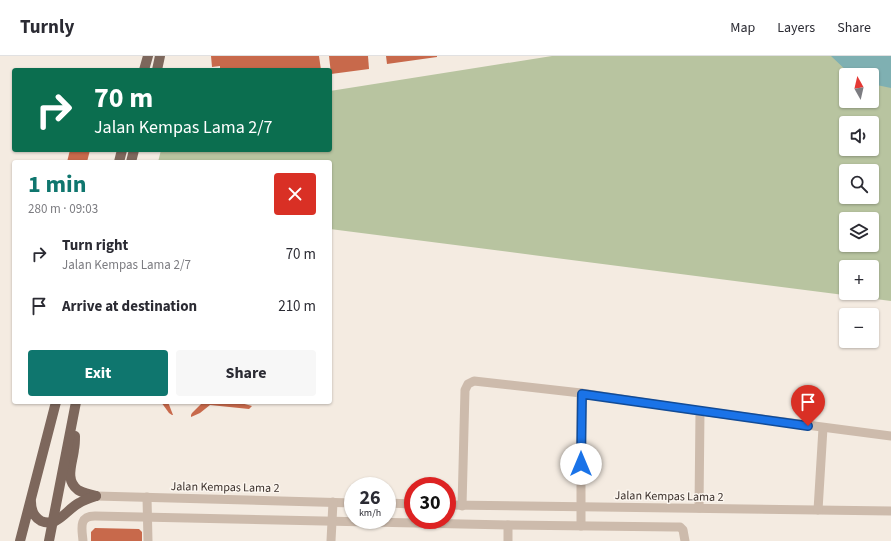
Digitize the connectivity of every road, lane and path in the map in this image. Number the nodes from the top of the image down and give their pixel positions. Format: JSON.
{"nodes":[{"id":1,"x":148,"y":56,"type":"edge"},
{"id":2,"x":160,"y":56,"type":"edge"},
{"id":3,"x":145,"y":68,"type":"edge"},
{"id":4,"x":157,"y":68,"type":"edge"},
{"id":5,"x":582,"y":394,"type":"junction"},
{"id":6,"x":56,"y":404,"type":"edge"},
{"id":7,"x":75,"y":405,"type":"edge"},
{"id":8,"x":700,"y":411,"type":"junction"},
{"id":9,"x":823,"y":428,"type":"junction"},
{"id":10,"x":891,"y":436,"type":"edge"},
{"id":11,"x":96,"y":496,"type":"junction"},
{"id":12,"x":147,"y":497,"type":"junction"},
{"id":13,"x":32,"y":498,"type":"junction"},
{"id":14,"x":332,"y":502,"type":"junction"},
{"id":15,"x":344,"y":502,"type":"edge"},
{"id":16,"x":456,"y":506,"type":"edge"},
{"id":17,"x":462,"y":506,"type":"junction"},
{"id":18,"x":581,"y":507,"type":"junction"},
{"id":19,"x":699,"y":508,"type":"junction"},
{"id":20,"x":818,"y":510,"type":"junction"},
{"id":21,"x":891,"y":511,"type":"edge"},
{"id":22,"x":148,"y":518,"type":"junction"},
{"id":23,"x":332,"y":521,"type":"junction"},
{"id":24,"x":52,"y":523,"type":"junction"},
{"id":25,"x":508,"y":525,"type":"junction"},
{"id":26,"x":581,"y":526,"type":"junction"},
{"id":27,"x":20,"y":541,"type":"edge"},
{"id":28,"x":49,"y":541,"type":"edge"},
{"id":29,"x":83,"y":541,"type":"edge"},
{"id":30,"x":148,"y":541,"type":"edge"},
{"id":31,"x":332,"y":541,"type":"edge"},
{"id":32,"x":508,"y":541,"type":"edge"},
{"id":33,"x":685,"y":541,"type":"edge"}],
"edges":[{"from":1,"to":3,"type":"main road"},
{"from":2,"to":4,"type":"main road"},
{"from":5,"to":8,"type":"street"},
{"from":5,"to":17,"type":"street"},
{"from":5,"to":18,"type":"street"},
{"from":6,"to":13,"type":"main road"},
{"from":7,"to":11,"type":"main road"},
{"from":7,"to":24,"type":"main road"},
{"from":8,"to":9,"type":"street"},
{"from":8,"to":19,"type":"street"},
{"from":9,"to":10,"type":"street"},
{"from":9,"to":20,"type":"street"},
{"from":11,"to":12,"type":"street","name":"Jalan Kempas Lama 2"},
{"from":11,"to":24,"type":"main road"},
{"from":12,"to":14,"type":"street","name":"Jalan Kempas Lama 2"},
{"from":12,"to":22,"type":"street"},
{"from":13,"to":24,"type":"main road"},
{"from":13,"to":27,"type":"main road"},
{"from":14,"to":15,"type":"street","name":"Jalan Kempas Lama 2"},
{"from":14,"to":23,"type":"street"},
{"from":16,"to":17,"type":"street","name":"Jalan Kempas Lama 2"},
{"from":17,"to":18,"type":"street","name":"Jalan Kempas Lama 2"},
{"from":18,"to":19,"type":"street","name":"Jalan Kempas Lama 2"},
{"from":18,"to":26,"type":"street"},
{"from":19,"to":20,"type":"street","name":"Jalan Kempas Lama 2"},
{"from":20,"to":21,"type":"street","name":"Jalan Kempas Lama 2"},
{"from":22,"to":23,"type":"street"},
{"from":22,"to":29,"type":"street"},
{"from":22,"to":30,"type":"street"},
{"from":23,"to":25,"type":"street"},
{"from":23,"to":31,"type":"street"},
{"from":24,"to":28,"type":"main road"},
{"from":25,"to":26,"type":"street"},
{"from":25,"to":32,"type":"street"},
{"from":26,"to":33,"type":"street"}]}
